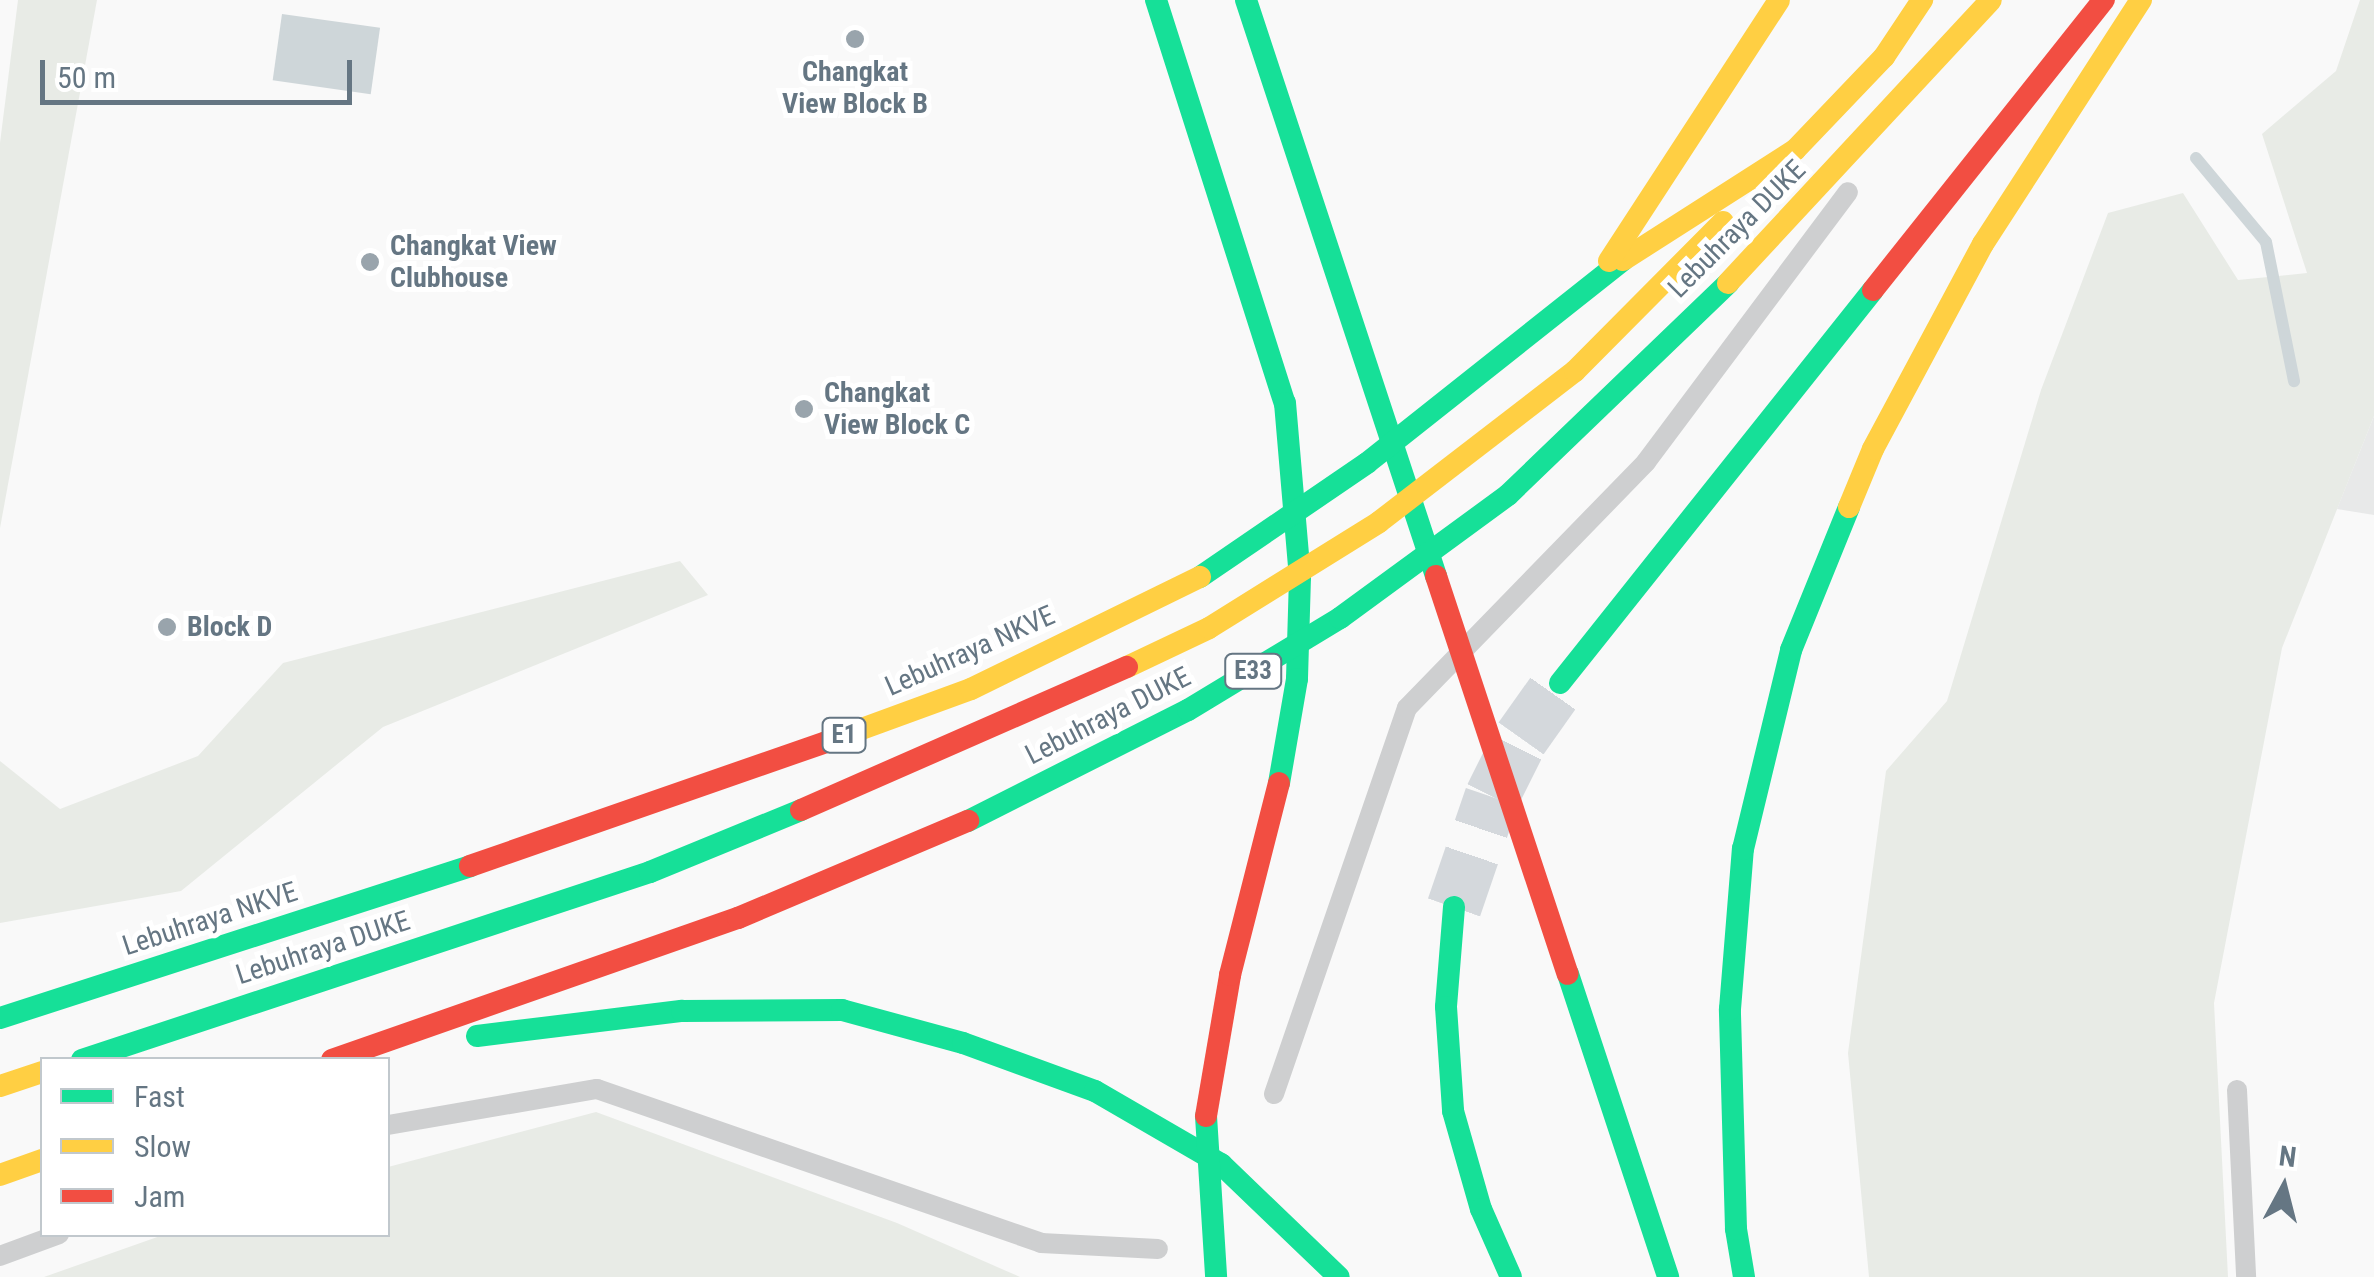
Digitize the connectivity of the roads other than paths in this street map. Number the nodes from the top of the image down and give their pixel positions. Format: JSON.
{"nodes":[{"id":1,"x":1156,"y":0,"type":"edge"},
{"id":2,"x":1246,"y":0,"type":"edge"},
{"id":3,"x":1779,"y":0,"type":"edge"},
{"id":4,"x":1922,"y":0,"type":"edge"},
{"id":5,"x":1991,"y":0,"type":"edge"},
{"id":6,"x":2104,"y":0,"type":"edge"},
{"id":7,"x":2141,"y":0,"type":"edge"},
{"id":8,"x":1968,"y":31,"type":"junction"},
{"id":9,"x":1794,"y":150,"type":"junction"},
{"id":10,"x":1599,"y":276,"type":"junction"},
{"id":11,"x":1560,"y":682,"type":"tunnel mouth"},
{"id":12,"x":1454,"y":907,"type":"tunnel mouth"},
{"id":13,"x":0,"y":1018,"type":"edge"},
{"id":14,"x":91,"y":1057,"type":"edge"},
{"id":15,"x":341,"y":1057,"type":"edge"},
{"id":16,"x":371,"y":1057,"type":"edge"},
{"id":17,"x":40,"y":1073,"type":"edge"},
{"id":18,"x":0,"y":1086,"type":"edge"},
{"id":19,"x":2237,"y":1090,"type":"dead end"},
{"id":20,"x":1274,"y":1094,"type":"dead end"},
{"id":21,"x":390,"y":1125,"type":"edge"},
{"id":22,"x":40,"y":1161,"type":"edge"},
{"id":23,"x":0,"y":1175,"type":"edge"},
{"id":24,"x":51,"y":1237,"type":"edge"},
{"id":25,"x":1158,"y":1249,"type":"dead end"},
{"id":26,"x":0,"y":1256,"type":"edge"},
{"id":27,"x":1216,"y":1277,"type":"edge"},
{"id":28,"x":1339,"y":1277,"type":"edge"},
{"id":29,"x":1511,"y":1277,"type":"edge"},
{"id":30,"x":1668,"y":1277,"type":"edge"},
{"id":31,"x":1744,"y":1277,"type":"edge"},
{"id":32,"x":2246,"y":1277,"type":"edge"}],
"edges":[{"from":1,"to":27,"type":"highway"},
{"from":2,"to":30,"type":"highway"},
{"from":3,"to":10,"type":"highway"},
{"from":4,"to":9,"type":"highway","name":"Lebuhraya DUKE","number":"E33"},
{"from":5,"to":8,"type":"highway","name":"Lebuhraya DUKE","number":"E33"},
{"from":6,"to":11,"type":"highway"},
{"from":7,"to":31,"type":"highway"},
{"from":8,"to":15,"type":"highway","name":"Lebuhraya DUKE","number":"E33"},
{"from":8,"to":20,"type":"lane"},
{"from":9,"to":10,"type":"highway","name":"Lebuhraya DUKE","number":"E33"},
{"from":9,"to":14,"type":"highway","name":"Lebuhraya DUKE","number":"E33"},
{"from":10,"to":13,"type":"highway","name":"Lebuhraya NKVE","number":"E1"},
{"from":12,"to":29,"type":"highway"},
{"from":16,"to":28,"type":"highway"},
{"from":17,"to":18,"type":"highway"},
{"from":19,"to":32,"type":"lane"},
{"from":21,"to":25,"type":"lane"},
{"from":22,"to":23,"type":"highway"},
{"from":24,"to":26,"type":"lane"}]}
